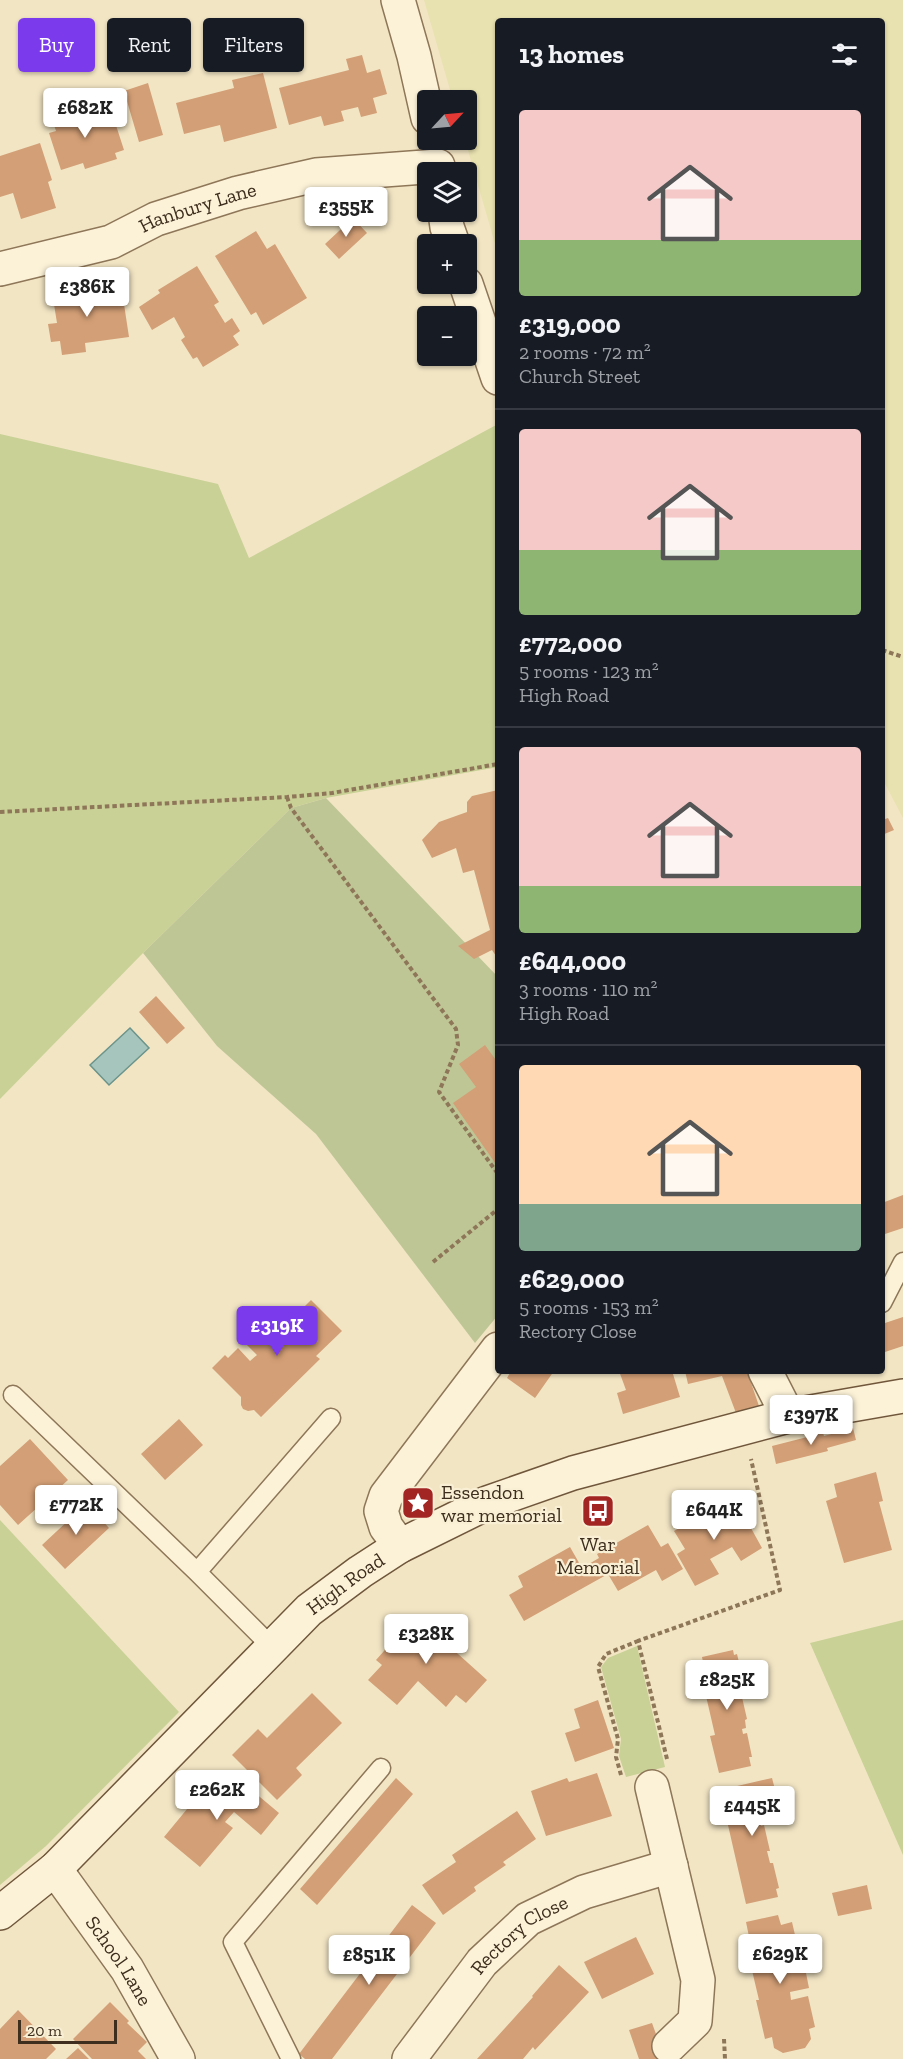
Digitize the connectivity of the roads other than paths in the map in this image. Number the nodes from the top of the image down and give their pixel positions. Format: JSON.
{"nodes":[{"id":1,"x":398,"y":0,"type":"edge"},
{"id":2,"x":422,"y":90,"type":"edge"},
{"id":3,"x":436,"y":159,"type":"edge"},
{"id":4,"x":0,"y":269,"type":"edge"},
{"id":5,"x":469,"y":294,"type":"edge"},
{"id":6,"x":495,"y":369,"type":"edge"},
{"id":7,"x":903,"y":1262,"type":"edge"},
{"id":8,"x":885,"y":1297,"type":"edge"},
{"id":9,"x":495,"y":1352,"type":"edge"},
{"id":10,"x":767,"y":1374,"type":"edge"},
{"id":11,"x":13,"y":1395,"type":"dead end"},
{"id":12,"x":903,"y":1396,"type":"edge"},
{"id":13,"x":789,"y":1416,"type":"junction"},
{"id":14,"x":331,"y":1418,"type":"dead end"},
{"id":15,"x":400,"y":1546,"type":"junction"},
{"id":16,"x":197,"y":1572,"type":"junction"},
{"id":17,"x":272,"y":1647,"type":"junction"},
{"id":18,"x":381,"y":1768,"type":"dead end"},
{"id":19,"x":660,"y":1776,"type":"road end"},
{"id":20,"x":671,"y":1866,"type":"junction"},
{"id":21,"x":55,"y":1869,"type":"junction"},
{"id":22,"x":0,"y":1913,"type":"edge"},
{"id":23,"x":669,"y":2046,"type":"dead end"},
{"id":24,"x":178,"y":2059,"type":"edge"},
{"id":25,"x":291,"y":2059,"type":"edge"},
{"id":26,"x":409,"y":2059,"type":"edge"}],
"edges":[{"from":1,"to":2,"type":"street"},
{"from":3,"to":4,"type":"street","name":"Hanbury Lane"},
{"from":5,"to":6,"type":"street"},
{"from":7,"to":8,"type":"lane"},
{"from":9,"to":15,"type":"street"},
{"from":10,"to":13,"type":"street"},
{"from":11,"to":16,"type":"lane"},
{"from":12,"to":13,"type":"street","name":"High Road"},
{"from":13,"to":15,"type":"street","name":"High Road"},
{"from":14,"to":16,"type":"lane"},
{"from":15,"to":17,"type":"street","name":"High Road"},
{"from":16,"to":17,"type":"lane"},
{"from":17,"to":21,"type":"street","name":"High Road"},
{"from":18,"to":25,"type":"lane"},
{"from":19,"to":20,"type":"street"},
{"from":20,"to":23,"type":"street"},
{"from":20,"to":26,"type":"street","name":"Rectory Close"},
{"from":21,"to":22,"type":"street","name":"High Road"},
{"from":21,"to":24,"type":"street","name":"School Lane"}]}
